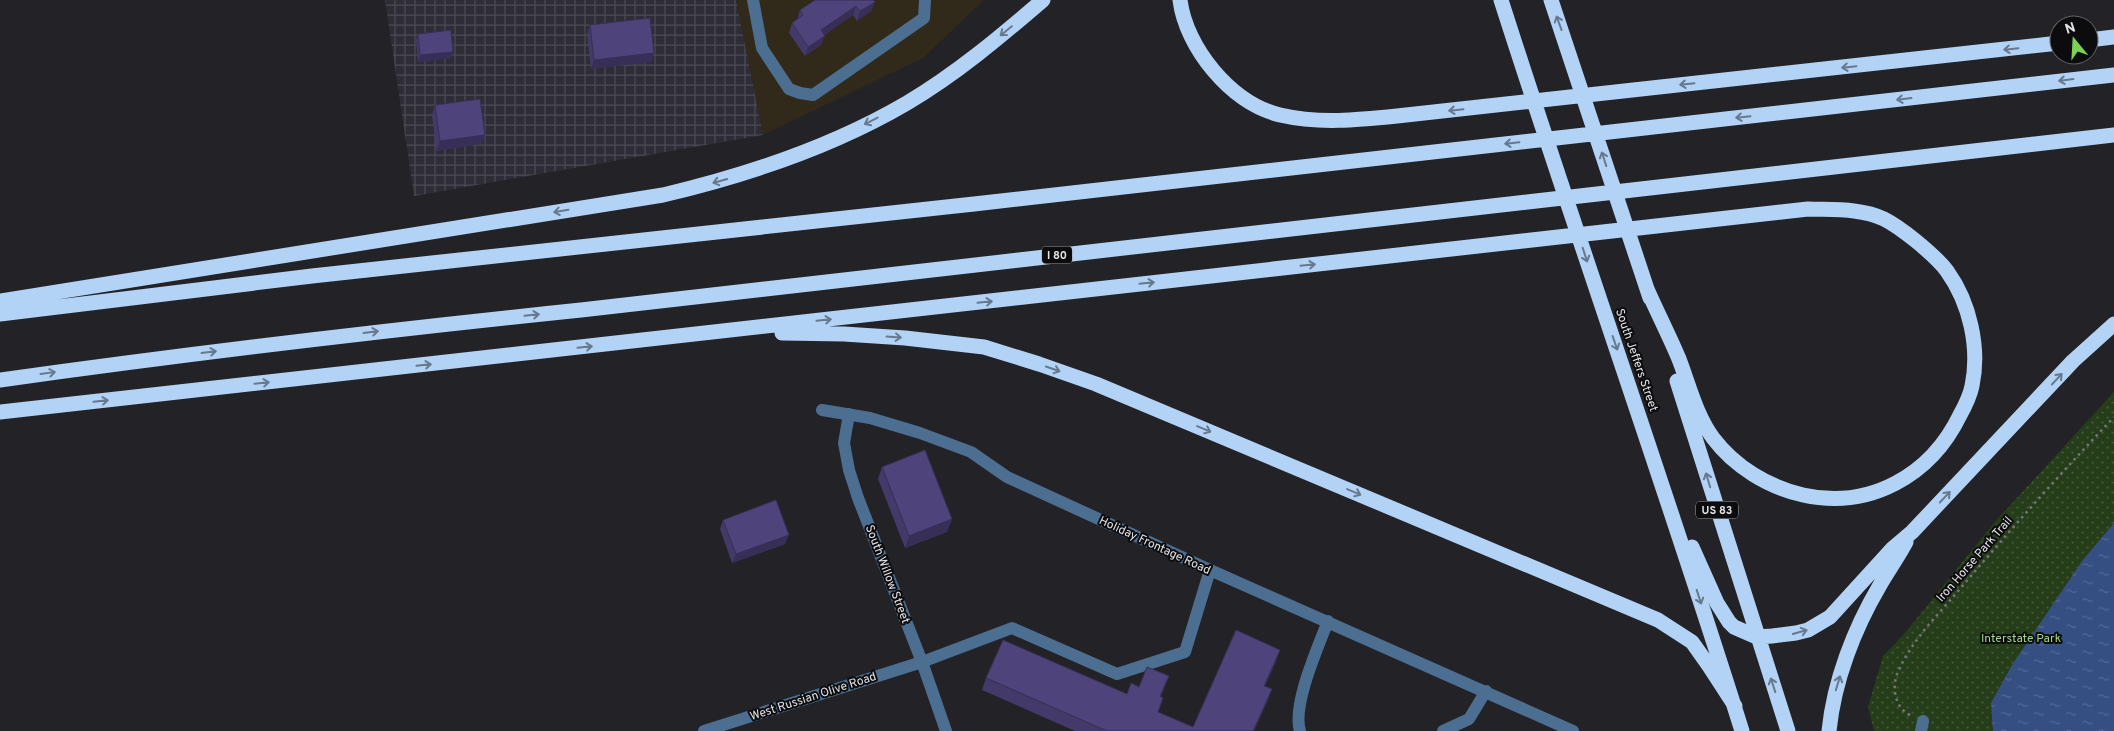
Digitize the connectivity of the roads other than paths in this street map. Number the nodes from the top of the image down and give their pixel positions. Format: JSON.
{"nodes":[{"id":1,"x":753,"y":0,"type":"edge"},
{"id":2,"x":925,"y":0,"type":"edge"},
{"id":3,"x":1043,"y":0,"type":"edge"},
{"id":4,"x":1180,"y":0,"type":"edge"},
{"id":5,"x":1493,"y":0,"type":"edge"},
{"id":6,"x":1500,"y":0,"type":"edge"},
{"id":7,"x":1551,"y":0,"type":"edge"},
{"id":8,"x":2114,"y":37,"type":"edge"},
{"id":9,"x":2099,"y":39,"type":"edge"},
{"id":10,"x":2049,"y":45,"type":"edge"},
{"id":11,"x":1520,"y":60,"type":"junction"},
{"id":12,"x":2114,"y":75,"type":"edge"},
{"id":13,"x":2114,"y":135,"type":"edge"},
{"id":14,"x":1647,"y":288,"type":"junction"},
{"id":15,"x":0,"y":300,"type":"edge"},
{"id":16,"x":0,"y":314,"type":"edge"},
{"id":17,"x":2114,"y":324,"type":"edge"},
{"id":18,"x":671,"y":337,"type":"junction"},
{"id":19,"x":0,"y":380,"type":"edge"},
{"id":20,"x":822,"y":410,"type":"dead end"},
{"id":21,"x":0,"y":412,"type":"edge"},
{"id":22,"x":849,"y":414,"type":"junction"},
{"id":23,"x":1654,"y":456,"type":"junction"},
{"id":24,"x":1912,"y":532,"type":"junction"},
{"id":25,"x":1210,"y":570,"type":"junction"},
{"id":26,"x":1328,"y":621,"type":"junction"},
{"id":27,"x":1757,"y":637,"type":"junction"},
{"id":28,"x":922,"y":662,"type":"junction"},
{"id":29,"x":1486,"y":691,"type":"junction"},
{"id":30,"x":1735,"y":706,"type":"junction"},
{"id":31,"x":704,"y":731,"type":"edge"},
{"id":32,"x":946,"y":731,"type":"edge"},
{"id":33,"x":1300,"y":731,"type":"edge"},
{"id":34,"x":1444,"y":731,"type":"edge"},
{"id":35,"x":1573,"y":731,"type":"edge"},
{"id":36,"x":1742,"y":731,"type":"edge"},
{"id":37,"x":1788,"y":731,"type":"edge"},
{"id":38,"x":1829,"y":731,"type":"edge"}],
"edges":[{"from":1,"to":2,"type":"street"},
{"from":3,"to":15,"type":"highway","one_way":true},
{"from":10,"to":4,"type":"highway","one_way":true},
{"from":5,"to":11,"type":"highway"},
{"from":6,"to":11,"type":"highway","name":"South Jeffers Street"},
{"from":14,"to":7,"type":"highway","number":"US 83","one_way":true},
{"from":8,"to":9,"type":"highway"},
{"from":11,"to":23,"type":"highway","name":"South Jeffers Street","one_way":true},
{"from":12,"to":16,"type":"highway","one_way":true},
{"from":19,"to":13,"type":"highway","number":"I 80","one_way":true},
{"from":18,"to":14,"type":"highway","one_way":true},
{"from":27,"to":14,"type":"highway","number":"US 83","one_way":true},
{"from":24,"to":17,"type":"highway","one_way":true},
{"from":21,"to":18,"type":"highway","one_way":true},
{"from":18,"to":30,"type":"highway","one_way":true},
{"from":20,"to":22,"type":"street","name":"Holiday Frontage Road"},
{"from":22,"to":25,"type":"street","name":"Holiday Frontage Road"},
{"from":22,"to":28,"type":"street","name":"South Willow Street"},
{"from":23,"to":27,"type":"highway"},
{"from":23,"to":30,"type":"highway","name":"South Jeffers Street","one_way":true},
{"from":27,"to":24,"type":"highway","one_way":true},
{"from":38,"to":24,"type":"highway","one_way":true},
{"from":25,"to":26,"type":"street","name":"Holiday Frontage Road"},
{"from":25,"to":28,"type":"street","name":"West Russian Olive Road"},
{"from":26,"to":29,"type":"street","name":"Holiday Frontage Road"},
{"from":26,"to":33,"type":"street"},
{"from":37,"to":27,"type":"highway","number":"US 83","one_way":true},
{"from":28,"to":31,"type":"street","name":"West Russian Olive Road"},
{"from":28,"to":32,"type":"street","name":"South Willow Street"},
{"from":29,"to":34,"type":"street"},
{"from":29,"to":35,"type":"street","name":"Holiday Frontage Road"},
{"from":30,"to":36,"type":"highway","name":"South Jeffers Street"}]}
